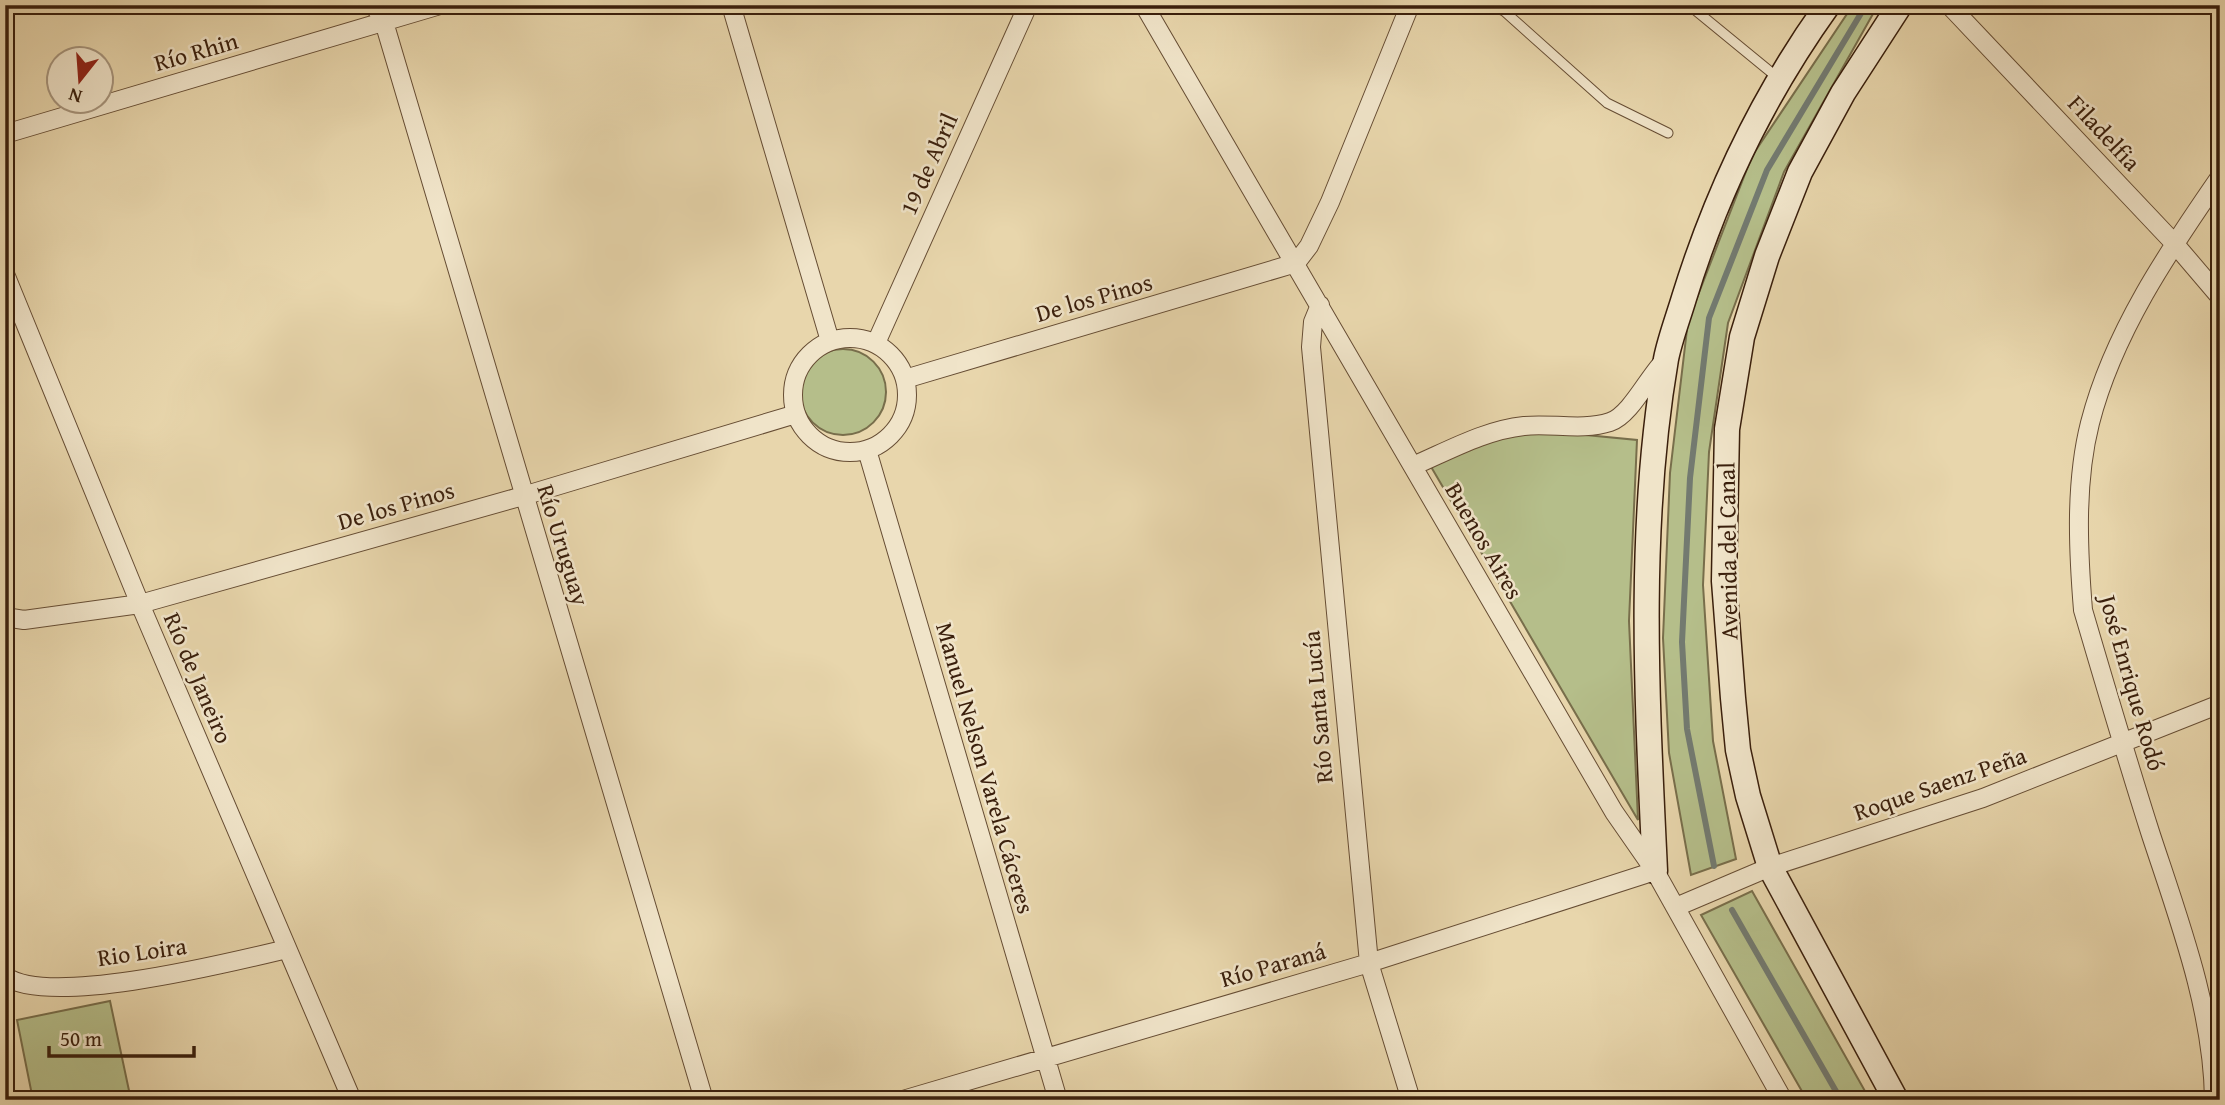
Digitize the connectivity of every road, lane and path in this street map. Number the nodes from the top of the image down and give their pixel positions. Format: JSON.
{"nodes":[{"id":1,"x":374,"y":5,"type":"edge"},
{"id":2,"x":440,"y":5,"type":"edge"},
{"id":3,"x":731,"y":5,"type":"edge"},
{"id":4,"x":1028,"y":5,"type":"edge"},
{"id":5,"x":1144,"y":5,"type":"edge"},
{"id":6,"x":1410,"y":5,"type":"edge"},
{"id":7,"x":1491,"y":5,"type":"edge"},
{"id":8,"x":1689,"y":5,"type":"edge"},
{"id":9,"x":1828,"y":5,"type":"edge"},
{"id":10,"x":1900,"y":5,"type":"edge"},
{"id":11,"x":1949,"y":5,"type":"edge"},
{"id":12,"x":384,"y":22,"type":"junction"},
{"id":13,"x":1780,"y":79,"type":"junction"},
{"id":14,"x":1668,"y":133,"type":"dead end"},
{"id":15,"x":5,"y":134,"type":"edge"},
{"id":16,"x":2220,"y":177,"type":"edge"},
{"id":17,"x":2174,"y":243,"type":"junction"},
{"id":18,"x":1296,"y":263,"type":"junction"},
{"id":19,"x":5,"y":274,"type":"edge"},
{"id":20,"x":2220,"y":297,"type":"edge"},
{"id":21,"x":1320,"y":305,"type":"junction"},
{"id":22,"x":830,"y":341,"type":"junction"},
{"id":23,"x":876,"y":343,"type":"junction"},
{"id":24,"x":1667,"y":359,"type":"junction"},
{"id":25,"x":905,"y":379,"type":"junction"},
{"id":26,"x":796,"y":414,"type":"junction"},
{"id":27,"x":867,"y":450,"type":"junction"},
{"id":28,"x":1413,"y":466,"type":"junction"},
{"id":29,"x":523,"y":496,"type":"junction"},
{"id":30,"x":140,"y":604,"type":"junction"},
{"id":31,"x":5,"y":617,"type":"edge"},
{"id":32,"x":2220,"y":704,"type":"edge"},
{"id":33,"x":2122,"y":744,"type":"junction"},
{"id":34,"x":1770,"y":867,"type":"junction"},
{"id":35,"x":1655,"y":871,"type":"junction"},
{"id":36,"x":1676,"y":907,"type":"junction"},
{"id":37,"x":287,"y":949,"type":"junction"},
{"id":38,"x":1369,"y":963,"type":"junction"},
{"id":39,"x":5,"y":976,"type":"edge"},
{"id":40,"x":1045,"y":1057,"type":"junction"},
{"id":41,"x":352,"y":1100,"type":"edge"},
{"id":42,"x":704,"y":1100,"type":"edge"},
{"id":43,"x":903,"y":1100,"type":"edge"},
{"id":44,"x":1058,"y":1100,"type":"edge"},
{"id":45,"x":1411,"y":1100,"type":"edge"},
{"id":46,"x":1783,"y":1100,"type":"edge"},
{"id":47,"x":1896,"y":1100,"type":"edge"},
{"id":48,"x":2214,"y":1100,"type":"edge"}],
"edges":[{"from":1,"to":12,"type":"street","name":"Río Uruguay"},
{"from":2,"to":12,"type":"street","name":"Río Rhin"},
{"from":3,"to":22,"type":"street"},
{"from":4,"to":23,"type":"street","name":"19 de Abril"},
{"from":5,"to":18,"type":"street","name":"Buenos Aires"},
{"from":6,"to":18,"type":"street"},
{"from":7,"to":14,"type":"lane"},
{"from":8,"to":13,"type":"lane"},
{"from":9,"to":13,"type":"street"},
{"from":10,"to":34,"type":"street","name":"Avenida del Canal"},
{"from":11,"to":17,"type":"street","name":"Filadelfia"},
{"from":12,"to":15,"type":"street","name":"Río Rhin"},
{"from":12,"to":29,"type":"street","name":"Río Uruguay"},
{"from":13,"to":24,"type":"street"},
{"from":16,"to":17,"type":"street","name":"José Enrique Rodó"},
{"from":17,"to":20,"type":"street","name":"Filadelfia"},
{"from":17,"to":33,"type":"street","name":"José Enrique Rodó"},
{"from":18,"to":21,"type":"street","name":"Buenos Aires"},
{"from":18,"to":25,"type":"street","name":"De los Pinos"},
{"from":19,"to":30,"type":"street","name":"Río de Janeiro"},
{"from":21,"to":28,"type":"street","name":"Buenos Aires"},
{"from":21,"to":38,"type":"street","name":"Río Santa Lucía"},
{"from":22,"to":23,"type":"street"},
{"from":22,"to":26,"type":"street"},
{"from":23,"to":25,"type":"street"},
{"from":24,"to":28,"type":"street"},
{"from":24,"to":35,"type":"street"},
{"from":25,"to":27,"type":"street"},
{"from":26,"to":27,"type":"street"},
{"from":26,"to":29,"type":"street","name":"De los Pinos"},
{"from":27,"to":40,"type":"street","name":"Manuel Nelson Varela Cáceres"},
{"from":28,"to":35,"type":"street","name":"Buenos Aires"},
{"from":29,"to":30,"type":"street","name":"De los Pinos"},
{"from":29,"to":42,"type":"street","name":"Río Uruguay"},
{"from":30,"to":31,"type":"street","name":"De los Pinos"},
{"from":30,"to":37,"type":"street","name":"Río de Janeiro"},
{"from":32,"to":33,"type":"street","name":"Roque Saenz Peña"},
{"from":33,"to":34,"type":"street","name":"Roque Saenz Peña"},
{"from":33,"to":48,"type":"street","name":"José Enrique Rodó"},
{"from":34,"to":36,"type":"street","name":"Roque Saenz Peña"},
{"from":34,"to":47,"type":"street","name":"Avenida del Canal"},
{"from":35,"to":36,"type":"street","name":"Buenos Aires"},
{"from":35,"to":38,"type":"street","name":"Río Paraná"},
{"from":36,"to":46,"type":"street","name":"Buenos Aires"},
{"from":37,"to":39,"type":"street","name":"Rio Loira"},
{"from":37,"to":41,"type":"street","name":"Río de Janeiro"},
{"from":38,"to":40,"type":"street","name":"Río Paraná"},
{"from":38,"to":45,"type":"street","name":"Río Santa Lucía"},
{"from":40,"to":43,"type":"street","name":"Río Paraná"},
{"from":40,"to":44,"type":"street","name":"Manuel Nelson Varela Cáceres"}]}
